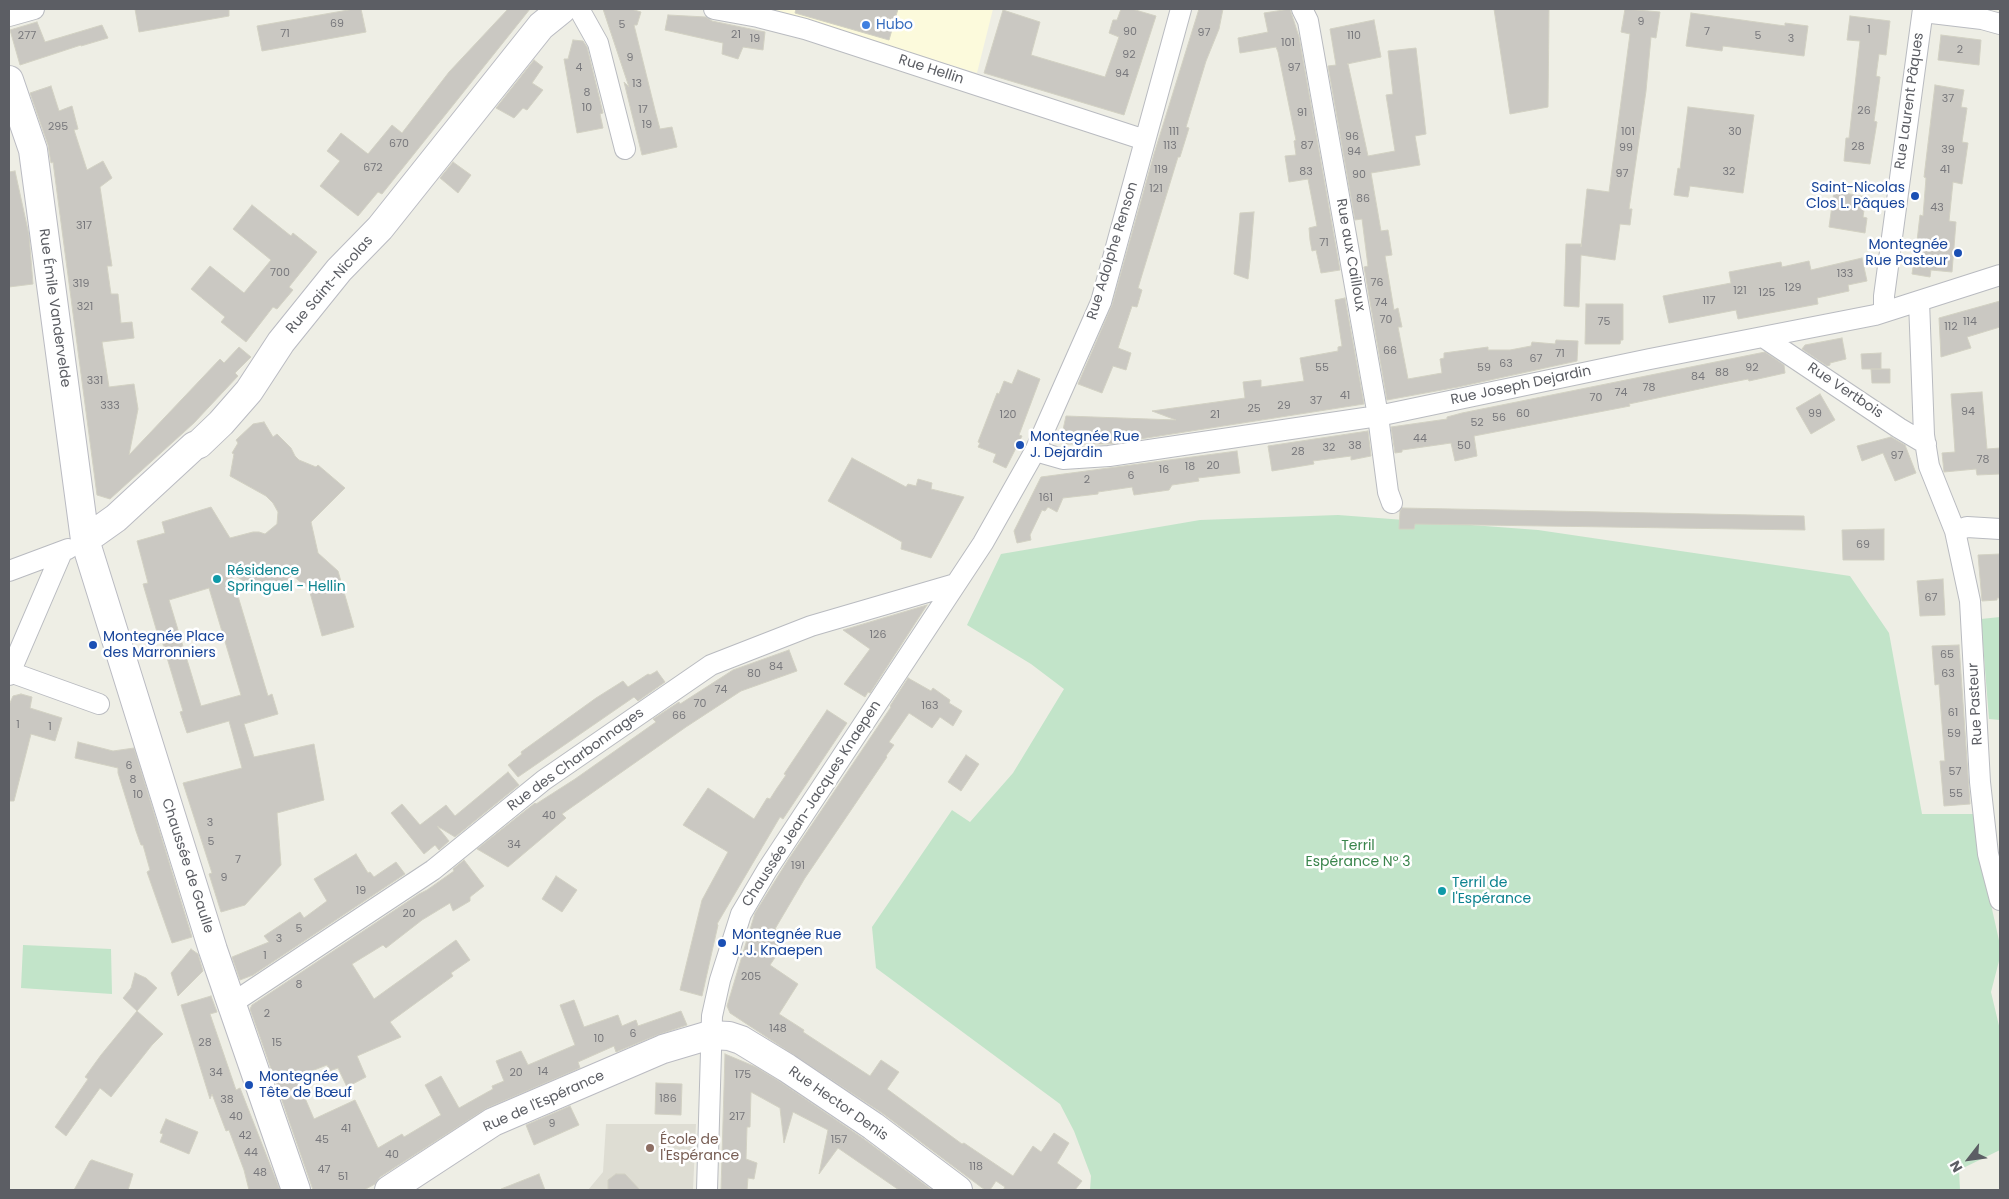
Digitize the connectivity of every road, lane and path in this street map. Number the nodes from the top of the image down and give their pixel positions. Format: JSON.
{"nodes":[{"id":1,"x":34,"y":9,"type":"edge"},
{"id":2,"x":714,"y":9,"type":"edge"},
{"id":3,"x":1180,"y":9,"type":"edge"},
{"id":4,"x":1302,"y":9,"type":"edge"},
{"id":5,"x":562,"y":10,"type":"edge"},
{"id":6,"x":1923,"y":10,"type":"edge"},
{"id":7,"x":9,"y":16,"type":"edge"},
{"id":8,"x":2000,"y":24,"type":"edge"},
{"id":9,"x":9,"y":80,"type":"edge"},
{"id":10,"x":1146,"y":140,"type":"junction"},
{"id":11,"x":625,"y":149,"type":"dead end"},
{"id":12,"x":2000,"y":275,"type":"edge"},
{"id":13,"x":1919,"y":300,"type":"junction"},
{"id":14,"x":1884,"y":312,"type":"junction"},
{"id":15,"x":1764,"y":337,"type":"junction"},
{"id":16,"x":1378,"y":416,"type":"junction"},
{"id":17,"x":1926,"y":444,"type":"junction"},
{"id":18,"x":1035,"y":451,"type":"junction"},
{"id":19,"x":1392,"y":503,"type":"dead end"},
{"id":20,"x":2000,"y":529,"type":"edge"},
{"id":21,"x":1955,"y":531,"type":"junction"},
{"id":22,"x":74,"y":546,"type":"junction"},
{"id":23,"x":9,"y":571,"type":"edge"},
{"id":24,"x":955,"y":584,"type":"junction"},
{"id":25,"x":9,"y":674,"type":"edge"},
{"id":26,"x":99,"y":704,"type":"dead end"},
{"id":27,"x":2000,"y":900,"type":"edge"},
{"id":28,"x":230,"y":1004,"type":"junction"},
{"id":29,"x":710,"y":1035,"type":"junction"},
{"id":30,"x":296,"y":1190,"type":"edge"},
{"id":31,"x":389,"y":1190,"type":"edge"},
{"id":32,"x":707,"y":1190,"type":"edge"},
{"id":33,"x":958,"y":1190,"type":"edge"}],
"edges":[{"from":1,"to":7,"type":"street"},
{"from":2,"to":10,"type":"street","name":"Rue Hellin"},
{"from":3,"to":10,"type":"street","name":"Rue Adolphe Renson"},
{"from":4,"to":16,"type":"street","name":"Rue aux Cailloux"},
{"from":5,"to":11,"type":"street"},
{"from":5,"to":22,"type":"street","name":"Rue Saint-Nicolas"},
{"from":6,"to":8,"type":"street"},
{"from":6,"to":14,"type":"street","name":"Rue Laurent Pâques"},
{"from":9,"to":22,"type":"street","name":"Rue Émile Vandervelde"},
{"from":10,"to":18,"type":"street","name":"Rue Adolphe Renson"},
{"from":12,"to":13,"type":"street","name":"Rue Joseph Dejardin"},
{"from":13,"to":14,"type":"street","name":"Rue Joseph Dejardin"},
{"from":13,"to":17,"type":"street"},
{"from":14,"to":15,"type":"street","name":"Rue Joseph Dejardin"},
{"from":15,"to":16,"type":"street","name":"Rue Joseph Dejardin"},
{"from":15,"to":17,"type":"street","name":"Rue Vertbois"},
{"from":16,"to":18,"type":"street","name":"Rue Joseph Dejardin"},
{"from":16,"to":19,"type":"street","name":"Rue aux Cailloux"},
{"from":17,"to":21,"type":"street","name":"Rue Pasteur"},
{"from":18,"to":24,"type":"street","name":"Rue Adolphe Renson"},
{"from":20,"to":21,"type":"street"},
{"from":21,"to":27,"type":"street","name":"Rue Pasteur"},
{"from":22,"to":23,"type":"street"},
{"from":22,"to":25,"type":"street"},
{"from":22,"to":28,"type":"street","name":"Chaussée de Gaulle"},
{"from":24,"to":28,"type":"street","name":"Rue des Charbonnages"},
{"from":24,"to":29,"type":"street","name":"Chaussée Jean-Jacques Knaepen"},
{"from":25,"to":26,"type":"street"},
{"from":28,"to":30,"type":"street","name":"Chaussée de Gaulle"},
{"from":29,"to":31,"type":"street","name":"Rue de l'Espérance"},
{"from":29,"to":32,"type":"street","name":"Chaussée Jean-Jacques Knaepen"},
{"from":29,"to":33,"type":"street","name":"Rue Hector Denis"}]}
